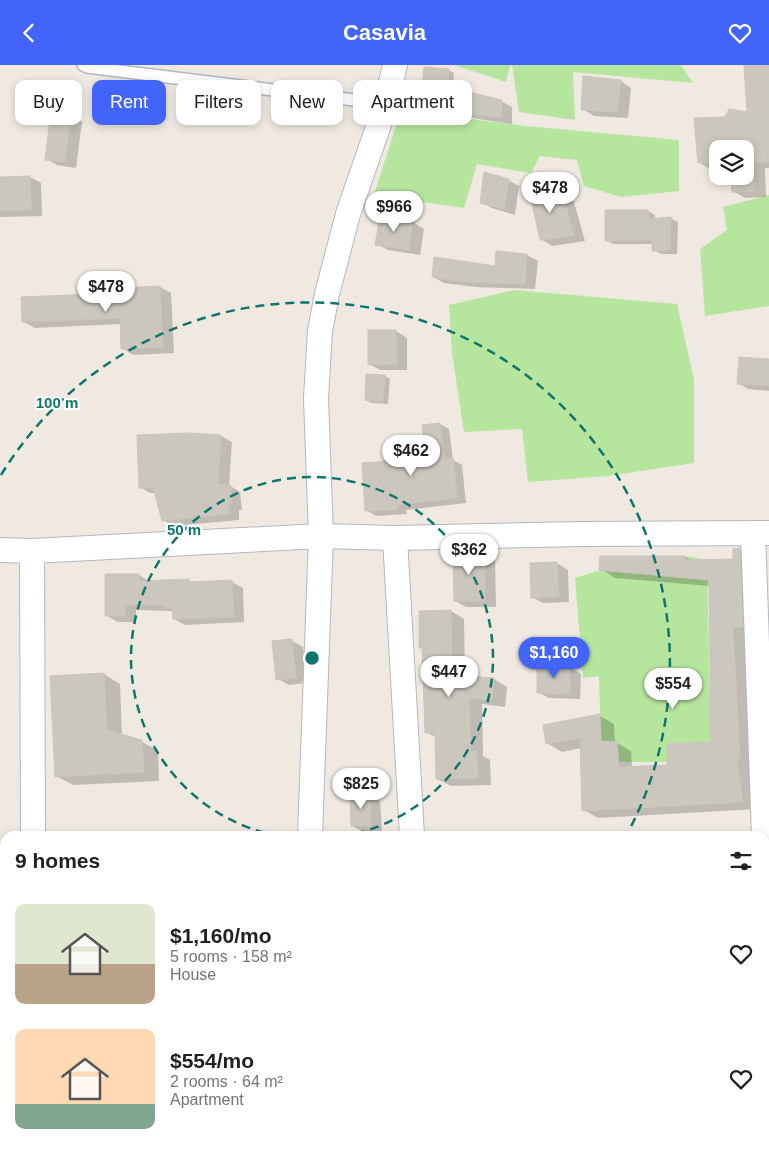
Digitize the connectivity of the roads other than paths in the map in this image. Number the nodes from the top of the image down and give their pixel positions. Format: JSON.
{"nodes":[{"id":1,"x":83,"y":65,"type":"edge"},
{"id":2,"x":395,"y":65,"type":"edge"},
{"id":3,"x":392,"y":80,"type":"edge"},
{"id":4,"x":353,"y":100,"type":"edge"},
{"id":5,"x":379,"y":125,"type":"edge"},
{"id":6,"x":761,"y":533,"type":"edge"},
{"id":7,"x":321,"y":536,"type":"junction"},
{"id":8,"x":395,"y":538,"type":"junction"},
{"id":9,"x":0,"y":550,"type":"edge"},
{"id":10,"x":32,"y":551,"type":"junction"},
{"id":11,"x":33,"y":831,"type":"edge"},
{"id":12,"x":310,"y":831,"type":"edge"},
{"id":13,"x":412,"y":831,"type":"edge"},
{"id":14,"x":764,"y":831,"type":"edge"}],
"edges":[{"from":1,"to":4,"type":"lane"},
{"from":2,"to":3,"type":"street"},
{"from":5,"to":7,"type":"street"},
{"from":6,"to":8,"type":"street"},
{"from":6,"to":14,"type":"street"},
{"from":7,"to":8,"type":"street"},
{"from":7,"to":10,"type":"street"},
{"from":7,"to":12,"type":"street"},
{"from":8,"to":13,"type":"street"},
{"from":9,"to":10,"type":"street"},
{"from":10,"to":11,"type":"street"}]}
